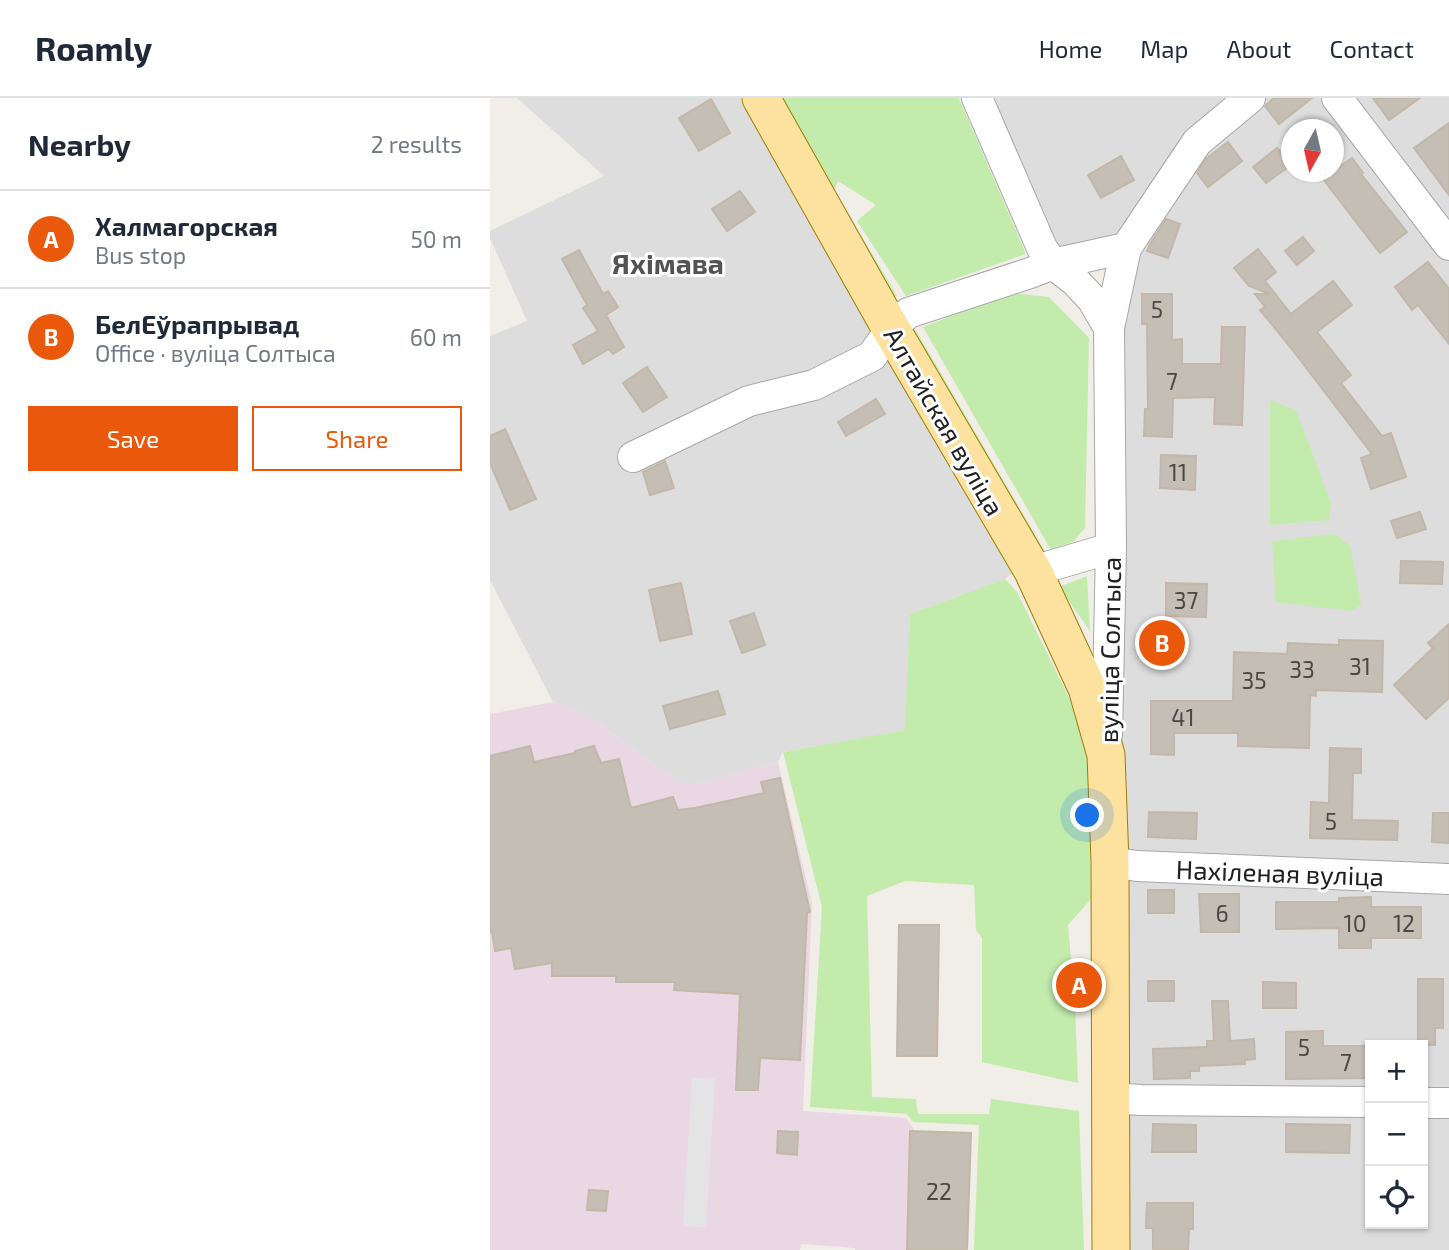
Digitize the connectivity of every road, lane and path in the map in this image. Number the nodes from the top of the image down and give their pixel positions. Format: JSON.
{"nodes":[{"id":1,"x":761,"y":98,"type":"edge"},
{"id":2,"x":977,"y":98,"type":"edge"},
{"id":3,"x":1250,"y":98,"type":"edge"},
{"id":4,"x":1337,"y":98,"type":"edge"},
{"id":5,"x":1449,"y":245,"type":"edge"},
{"id":6,"x":1126,"y":248,"type":"junction"},
{"id":7,"x":1053,"y":264,"type":"junction"},
{"id":8,"x":1109,"y":328,"type":"junction"},
{"id":9,"x":891,"y":329,"type":"junction"},
{"id":10,"x":633,"y":457,"type":"dead end"},
{"id":11,"x":1111,"y":548,"type":"junction"},
{"id":12,"x":1033,"y":571,"type":"junction"},
{"id":13,"x":1106,"y":755,"type":"junction"},
{"id":14,"x":1110,"y":862,"type":"junction"},
{"id":15,"x":1449,"y":879,"type":"edge"},
{"id":16,"x":1110,"y":1098,"type":"junction"},
{"id":17,"x":1365,"y":1102,"type":"edge"},
{"id":18,"x":1428,"y":1103,"type":"edge"},
{"id":19,"x":1449,"y":1103,"type":"edge"},
{"id":20,"x":1111,"y":1250,"type":"edge"}],
"edges":[{"from":1,"to":9,"type":"main road","name":"Алтайская вуліца"},
{"from":2,"to":7,"type":"street"},
{"from":3,"to":6,"type":"street","name":"вуліца Солтыса"},
{"from":4,"to":5,"type":"street"},
{"from":6,"to":7,"type":"street"},
{"from":6,"to":8,"type":"street","name":"вуліца Солтыса"},
{"from":7,"to":8,"type":"street"},
{"from":7,"to":9,"type":"street"},
{"from":8,"to":11,"type":"street","name":"вуліца Солтыса"},
{"from":9,"to":10,"type":"street"},
{"from":9,"to":12,"type":"main road","name":"Алтайская вуліца"},
{"from":11,"to":12,"type":"street"},
{"from":11,"to":13,"type":"street","name":"вуліца Солтыса"},
{"from":12,"to":13,"type":"main road","name":"Алтайская вуліца"},
{"from":13,"to":14,"type":"main road","name":"вуліца Солтыса"},
{"from":14,"to":15,"type":"street","name":"Нахіленая вуліца"},
{"from":14,"to":16,"type":"main road","name":"вуліца Солтыса"},
{"from":16,"to":17,"type":"street"},
{"from":16,"to":20,"type":"main road","name":"вуліца Солтыса"},
{"from":18,"to":19,"type":"street"}]}
